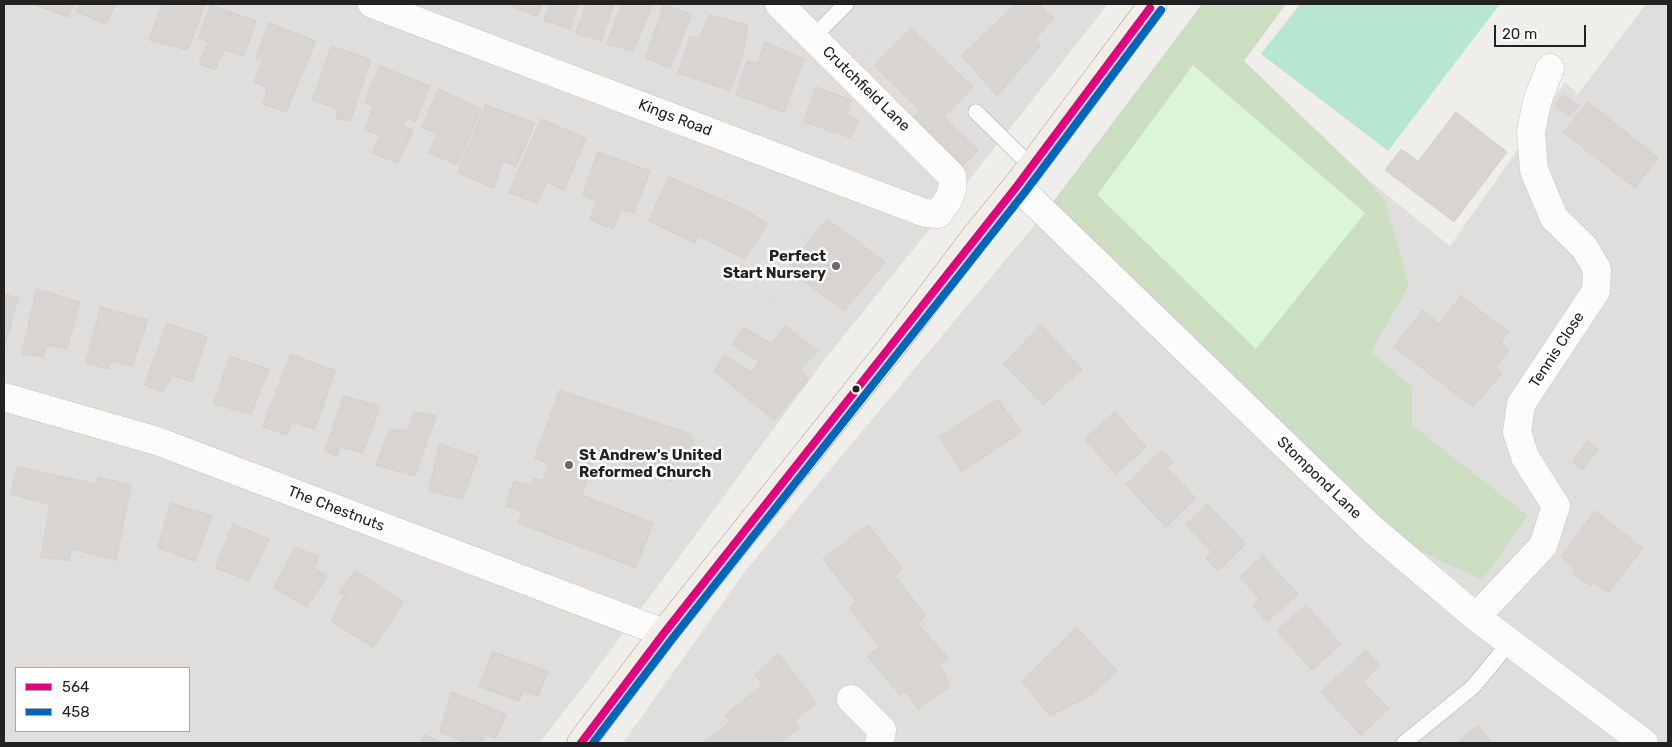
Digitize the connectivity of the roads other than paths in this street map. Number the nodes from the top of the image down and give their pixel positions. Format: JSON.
{"nodes":[{"id":1,"x":372,"y":4,"type":"edge"},
{"id":2,"x":779,"y":4,"type":"edge"},
{"id":3,"x":846,"y":4,"type":"edge"},
{"id":4,"x":1149,"y":5,"type":"edge"},
{"id":5,"x":813,"y":37,"type":"junction"},
{"id":6,"x":1550,"y":68,"type":"dead end"},
{"id":7,"x":976,"y":112,"type":"dead end"},
{"id":8,"x":952,"y":176,"type":"joint"},
{"id":9,"x":1024,"y":176,"type":"junction"},
{"id":10,"x":4,"y":397,"type":"edge"},
{"id":11,"x":1476,"y":617,"type":"junction"},
{"id":12,"x":664,"y":633,"type":"junction"},
{"id":13,"x":1510,"y":642,"type":"junction"},
{"id":14,"x":851,"y":699,"type":"dead end"},
{"id":15,"x":582,"y":743,"type":"edge"},
{"id":16,"x":879,"y":743,"type":"edge"},
{"id":17,"x":1404,"y":743,"type":"edge"},
{"id":18,"x":1644,"y":743,"type":"edge"}],
"edges":[{"from":1,"to":8,"type":"street","name":"Kings Road"},
{"from":2,"to":5,"type":"street","name":"Crutchfield Lane"},
{"from":3,"to":5,"type":"lane"},
{"from":4,"to":9,"type":"main road"},
{"from":5,"to":8,"type":"street","name":"Crutchfield Lane"},
{"from":6,"to":11,"type":"street","name":"Tennis Close"},
{"from":7,"to":9,"type":"lane"},
{"from":9,"to":11,"type":"street","name":"Stompond Lane"},
{"from":9,"to":12,"type":"main road"},
{"from":10,"to":12,"type":"street","name":"The Chestnuts"},
{"from":11,"to":13,"type":"street","name":"Stompond Lane"},
{"from":12,"to":15,"type":"main road"},
{"from":13,"to":17,"type":"lane"},
{"from":13,"to":18,"type":"street","name":"Stompond Lane"},
{"from":14,"to":16,"type":"street"}]}
